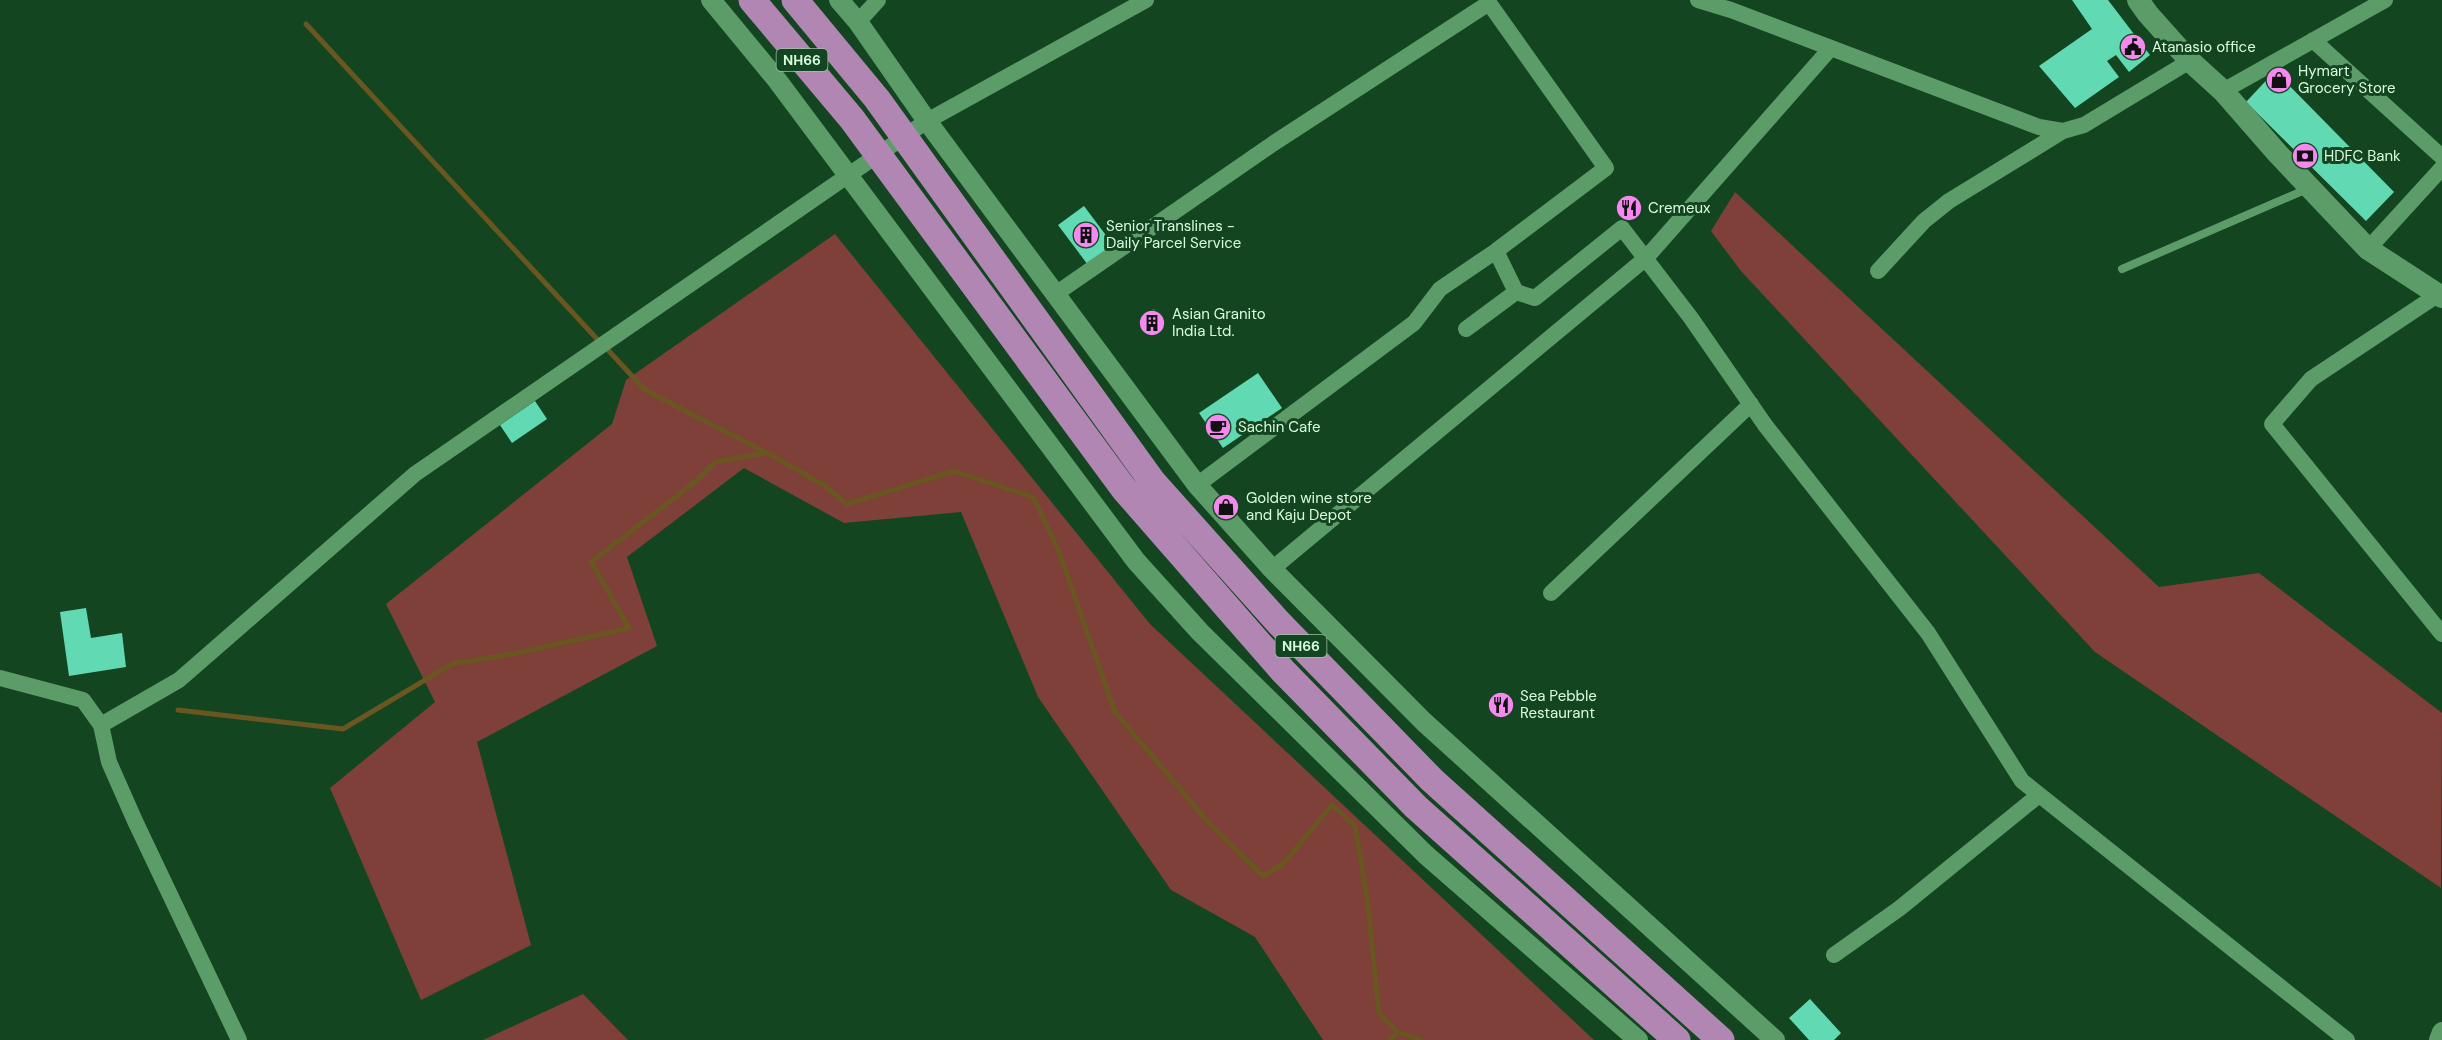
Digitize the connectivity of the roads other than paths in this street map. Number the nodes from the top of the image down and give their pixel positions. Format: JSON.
{"nodes":[{"id":1,"x":711,"y":0,"type":"edge"},
{"id":2,"x":753,"y":0,"type":"edge"},
{"id":3,"x":795,"y":0,"type":"edge"},
{"id":4,"x":839,"y":0,"type":"edge"},
{"id":5,"x":879,"y":0,"type":"edge"},
{"id":6,"x":1146,"y":0,"type":"edge"},
{"id":7,"x":1698,"y":0,"type":"edge"},
{"id":8,"x":2138,"y":0,"type":"edge"},
{"id":9,"x":2385,"y":0,"type":"edge"},
{"id":10,"x":1488,"y":2,"type":"edge"},
{"id":11,"x":1731,"y":5,"type":"edge"},
{"id":12,"x":858,"y":22,"type":"junction"},
{"id":13,"x":2313,"y":40,"type":"junction"},
{"id":14,"x":1830,"y":49,"type":"junction"},
{"id":15,"x":2190,"y":61,"type":"junction"},
{"id":16,"x":2223,"y":91,"type":"junction"},
{"id":17,"x":927,"y":121,"type":"junction"},
{"id":18,"x":2063,"y":131,"type":"junction"},
{"id":19,"x":2442,"y":157,"type":"edge"},
{"id":20,"x":2442,"y":168,"type":"edge"},
{"id":21,"x":848,"y":174,"type":"junction"},
{"id":22,"x":2310,"y":188,"type":"junction"},
{"id":23,"x":2368,"y":249,"type":"junction"},
{"id":24,"x":1496,"y":251,"type":"junction"},
{"id":25,"x":1646,"y":258,"type":"junction"},
{"id":26,"x":2122,"y":269,"type":"dead end"},
{"id":27,"x":1878,"y":271,"type":"dead end"},
{"id":28,"x":1516,"y":292,"type":"junction"},
{"id":29,"x":1054,"y":295,"type":"junction"},
{"id":30,"x":2441,"y":296,"type":"edge"},
{"id":31,"x":1466,"y":329,"type":"dead end"},
{"id":32,"x":1751,"y":404,"type":"junction"},
{"id":33,"x":1197,"y":485,"type":"junction"},
{"id":34,"x":1272,"y":569,"type":"junction"},
{"id":35,"x":1551,"y":593,"type":"dead end"},
{"id":36,"x":2442,"y":634,"type":"edge"},
{"id":37,"x":0,"y":678,"type":"edge"},
{"id":38,"x":101,"y":725,"type":"junction"},
{"id":39,"x":2040,"y":795,"type":"junction"},
{"id":40,"x":1834,"y":955,"type":"dead end"},
{"id":41,"x":2442,"y":1032,"type":"edge"},
{"id":42,"x":239,"y":1040,"type":"edge"},
{"id":43,"x":1638,"y":1040,"type":"edge"},
{"id":44,"x":1677,"y":1040,"type":"edge"},
{"id":45,"x":1721,"y":1040,"type":"edge"},
{"id":46,"x":1775,"y":1040,"type":"edge"},
{"id":47,"x":2347,"y":1040,"type":"edge"},
{"id":48,"x":2439,"y":1040,"type":"edge"}],
"edges":[{"from":1,"to":21,"type":"street"},
{"from":2,"to":44,"type":"highway","number":"NH66"},
{"from":3,"to":45,"type":"highway","number":"NH66"},
{"from":4,"to":12,"type":"street"},
{"from":5,"to":12,"type":"street"},
{"from":6,"to":17,"type":"street"},
{"from":7,"to":11,"type":"street"},
{"from":8,"to":15,"type":"main road"},
{"from":9,"to":13,"type":"street"},
{"from":10,"to":24,"type":"street"},
{"from":10,"to":29,"type":"street"},
{"from":11,"to":14,"type":"street"},
{"from":12,"to":17,"type":"street"},
{"from":13,"to":16,"type":"street"},
{"from":13,"to":19,"type":"street"},
{"from":14,"to":18,"type":"street"},
{"from":14,"to":25,"type":"street"},
{"from":15,"to":16,"type":"main road"},
{"from":15,"to":18,"type":"street"},
{"from":16,"to":22,"type":"main road"},
{"from":17,"to":21,"type":"street"},
{"from":17,"to":29,"type":"street"},
{"from":18,"to":27,"type":"street"},
{"from":20,"to":23,"type":"street"},
{"from":21,"to":38,"type":"street"},
{"from":21,"to":43,"type":"street"},
{"from":22,"to":23,"type":"main road"},
{"from":22,"to":26,"type":"lane"},
{"from":23,"to":30,"type":"main road"},
{"from":24,"to":28,"type":"street"},
{"from":24,"to":33,"type":"street"},
{"from":25,"to":28,"type":"street"},
{"from":25,"to":32,"type":"street"},
{"from":25,"to":34,"type":"street"},
{"from":28,"to":31,"type":"street"},
{"from":29,"to":33,"type":"street"},
{"from":30,"to":36,"type":"street"},
{"from":32,"to":35,"type":"street"},
{"from":32,"to":39,"type":"street"},
{"from":33,"to":34,"type":"street"},
{"from":34,"to":46,"type":"street"},
{"from":37,"to":38,"type":"street"},
{"from":38,"to":42,"type":"street"},
{"from":39,"to":40,"type":"street"},
{"from":39,"to":47,"type":"street"},
{"from":41,"to":48,"type":"street"}]}
